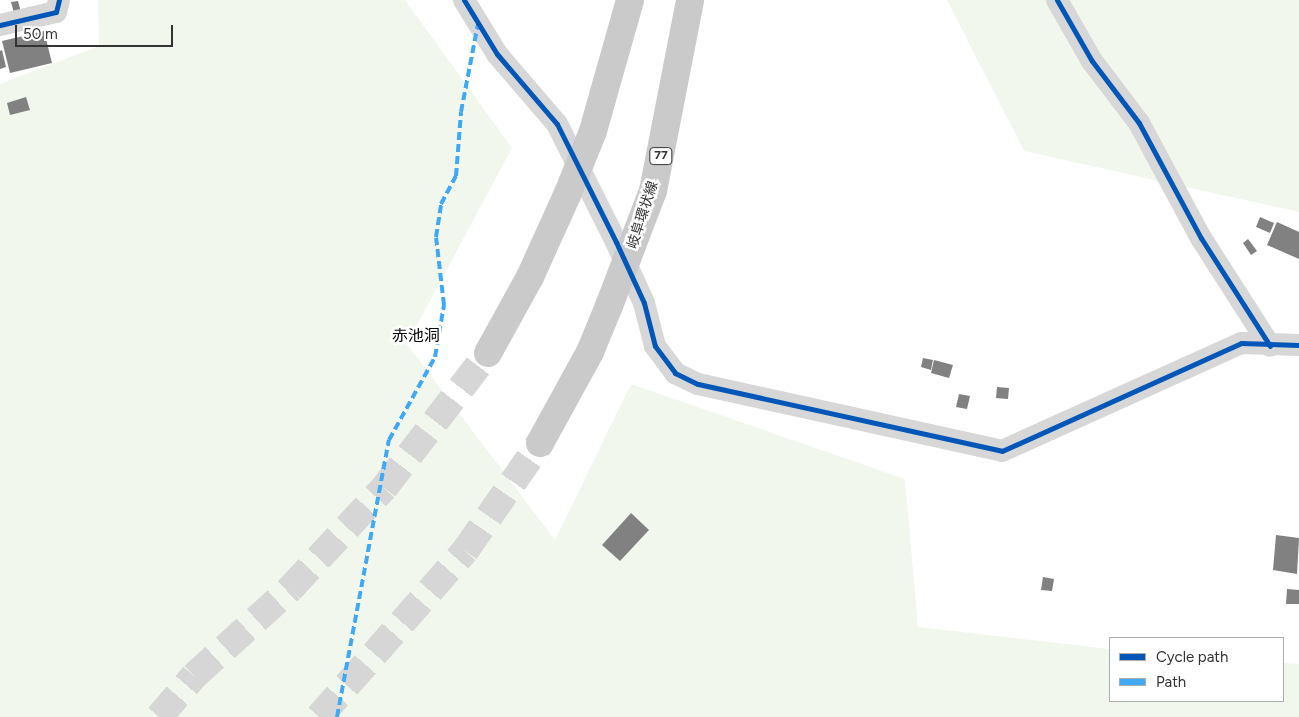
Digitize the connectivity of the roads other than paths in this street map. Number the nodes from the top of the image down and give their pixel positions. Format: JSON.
{"nodes":[{"id":1,"x":59,"y":0,"type":"edge"},
{"id":2,"x":464,"y":0,"type":"edge"},
{"id":3,"x":630,"y":0,"type":"edge"},
{"id":4,"x":690,"y":0,"type":"edge"},
{"id":5,"x":1056,"y":0,"type":"edge"},
{"id":6,"x":0,"y":25,"type":"edge"},
{"id":7,"x":1299,"y":345,"type":"edge"},
{"id":8,"x":1270,"y":346,"type":"junction"},
{"id":9,"x":488,"y":353,"type":"tunnel mouth"},
{"id":10,"x":540,"y":443,"type":"tunnel mouth"}],
"edges":[{"from":1,"to":6,"type":"street"},
{"from":2,"to":8,"type":"street"},
{"from":3,"to":9,"type":"main road","bridge":true},
{"from":4,"to":10,"type":"main road","name":"岐阜環状線","number":"77","bridge":true},
{"from":5,"to":8,"type":"street"},
{"from":7,"to":8,"type":"street"}]}
